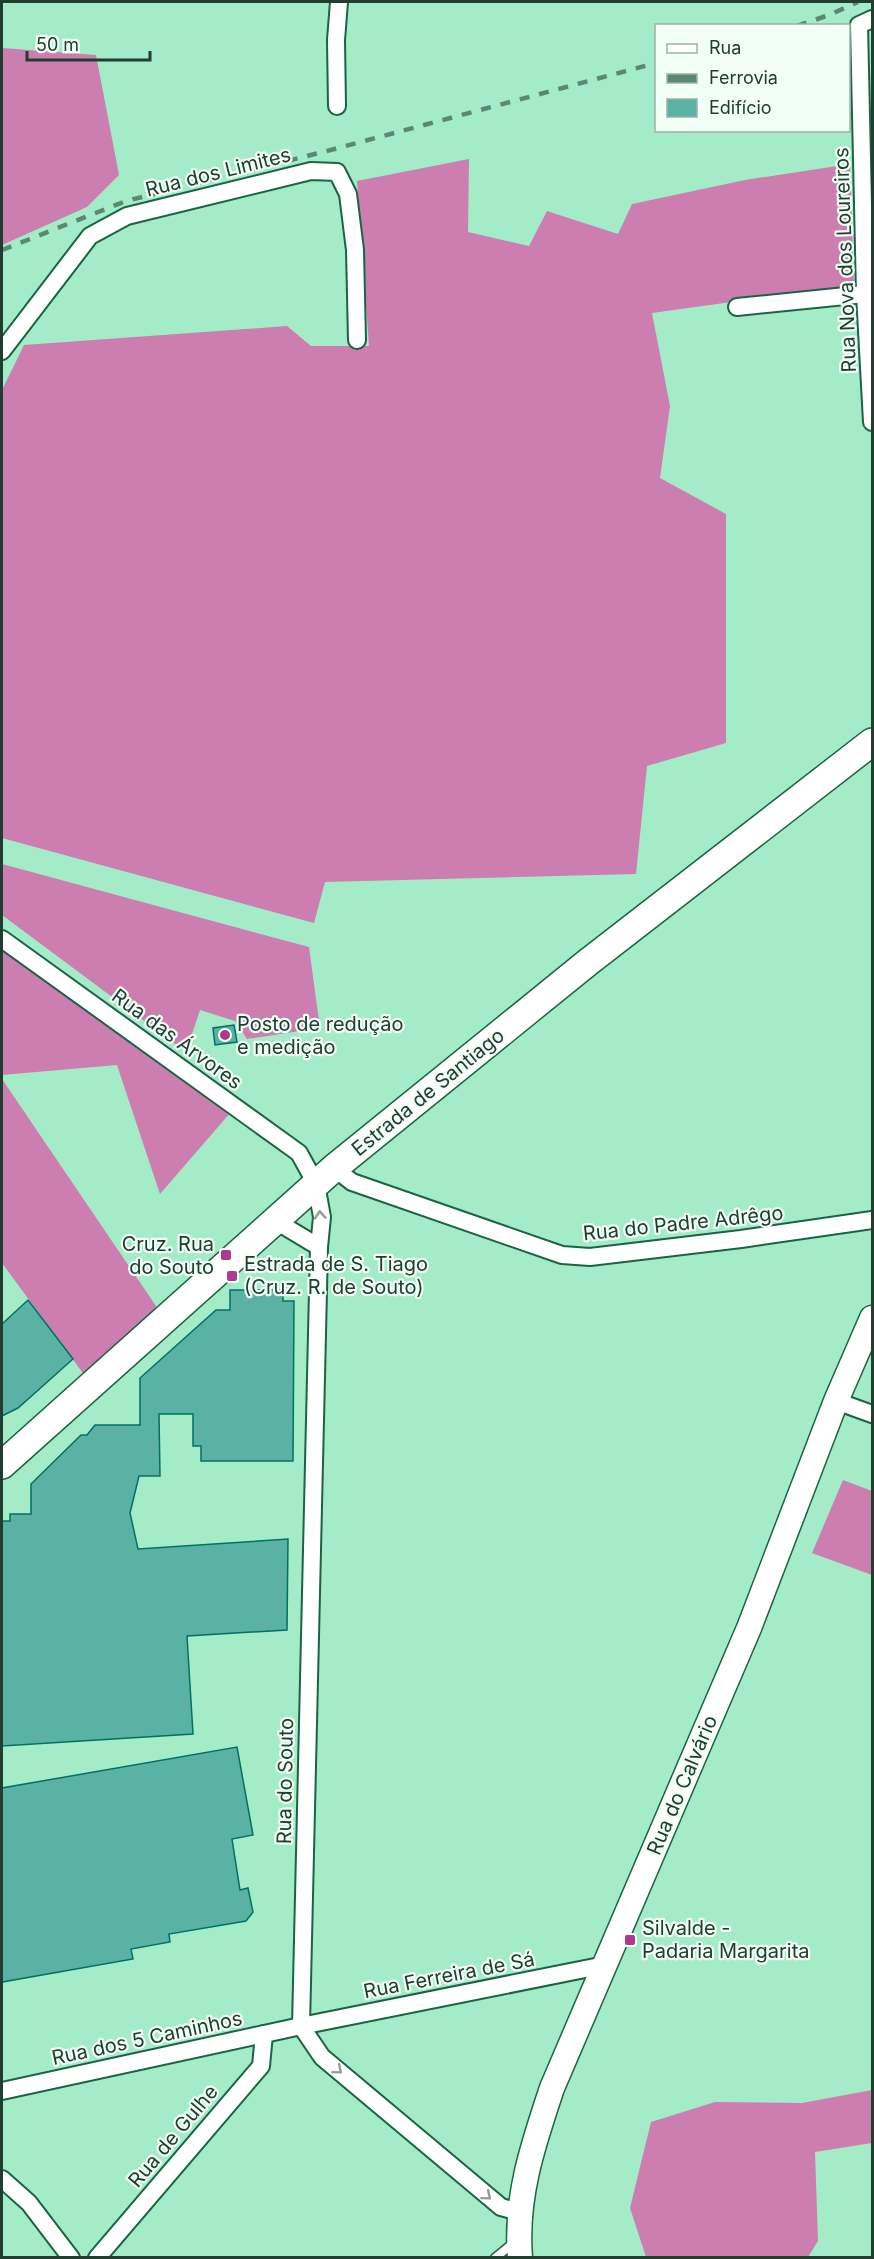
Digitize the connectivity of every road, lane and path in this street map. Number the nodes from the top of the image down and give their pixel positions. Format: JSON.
{"nodes":[{"id":1,"x":339,"y":2,"type":"edge"},
{"id":2,"x":859,"y":23,"type":"edge"},
{"id":3,"x":337,"y":106,"type":"dead end"},
{"id":4,"x":866,"y":294,"type":"junction"},
{"id":5,"x":737,"y":307,"type":"dead end"},
{"id":6,"x":357,"y":340,"type":"dead end"},
{"id":7,"x":2,"y":351,"type":"edge"},
{"id":8,"x":873,"y":422,"type":"edge"},
{"id":9,"x":866,"y":752,"type":"edge"},
{"id":10,"x":2,"y":939,"type":"edge"},
{"id":11,"x":325,"y":1176,"type":"junction"},
{"id":12,"x":274,"y":1220,"type":"junction"},
{"id":13,"x":873,"y":1220,"type":"edge"},
{"id":14,"x":319,"y":1247,"type":"junction"},
{"id":15,"x":873,"y":1318,"type":"edge"},
{"id":16,"x":836,"y":1401,"type":"junction"},
{"id":17,"x":873,"y":1414,"type":"edge"},
{"id":18,"x":2,"y":1465,"type":"edge"},
{"id":19,"x":605,"y":1965,"type":"junction"},
{"id":20,"x":301,"y":2026,"type":"junction"},
{"id":21,"x":264,"y":2034,"type":"junction"},
{"id":22,"x":2,"y":2091,"type":"edge"},
{"id":23,"x":2,"y":2179,"type":"edge"},
{"id":24,"x":519,"y":2211,"type":"junction"},
{"id":25,"x":519,"y":2248,"type":"edge"},
{"id":26,"x":71,"y":2258,"type":"edge"},
{"id":27,"x":97,"y":2258,"type":"edge"},
{"id":28,"x":495,"y":2258,"type":"edge"}],
"edges":[{"from":1,"to":3,"type":"street"},
{"from":2,"to":4,"type":"street","name":"Rua Nova dos Loureiros"},
{"from":4,"to":5,"type":"street"},
{"from":4,"to":8,"type":"street","name":"Rua Nova dos Loureiros"},
{"from":6,"to":7,"type":"street","name":"Rua dos Limites"},
{"from":9,"to":11,"type":"main road","name":"Estrada de Santiago"},
{"from":10,"to":11,"type":"street","name":"Rua das Árvores"},
{"from":11,"to":12,"type":"main road","name":"Estrada de Santiago"},
{"from":11,"to":13,"type":"street","name":"Rua do Padre Adrêgo"},
{"from":14,"to":11,"type":"street","name":"Rua do Souto","one_way":true},
{"from":12,"to":14,"type":"street"},
{"from":12,"to":18,"type":"main road","name":"Estrada de Santiago"},
{"from":14,"to":20,"type":"street","name":"Rua do Souto"},
{"from":15,"to":16,"type":"main road","name":"Rua do Calvário"},
{"from":16,"to":17,"type":"street"},
{"from":16,"to":19,"type":"main road","name":"Rua do Calvário"},
{"from":19,"to":20,"type":"street","name":"Rua Ferreira de Sá"},
{"from":19,"to":24,"type":"main road","name":"Rua do Calvário"},
{"from":20,"to":21,"type":"street","name":"Rua dos 5 Caminhos"},
{"from":20,"to":24,"type":"street","one_way":true},
{"from":21,"to":22,"type":"street","name":"Rua dos 5 Caminhos"},
{"from":21,"to":27,"type":"street","name":"Rua de Gulhe"},
{"from":23,"to":26,"type":"street"},
{"from":24,"to":25,"type":"main road","name":"Rua do Calvário"},
{"from":25,"to":28,"type":"lane"}]}
